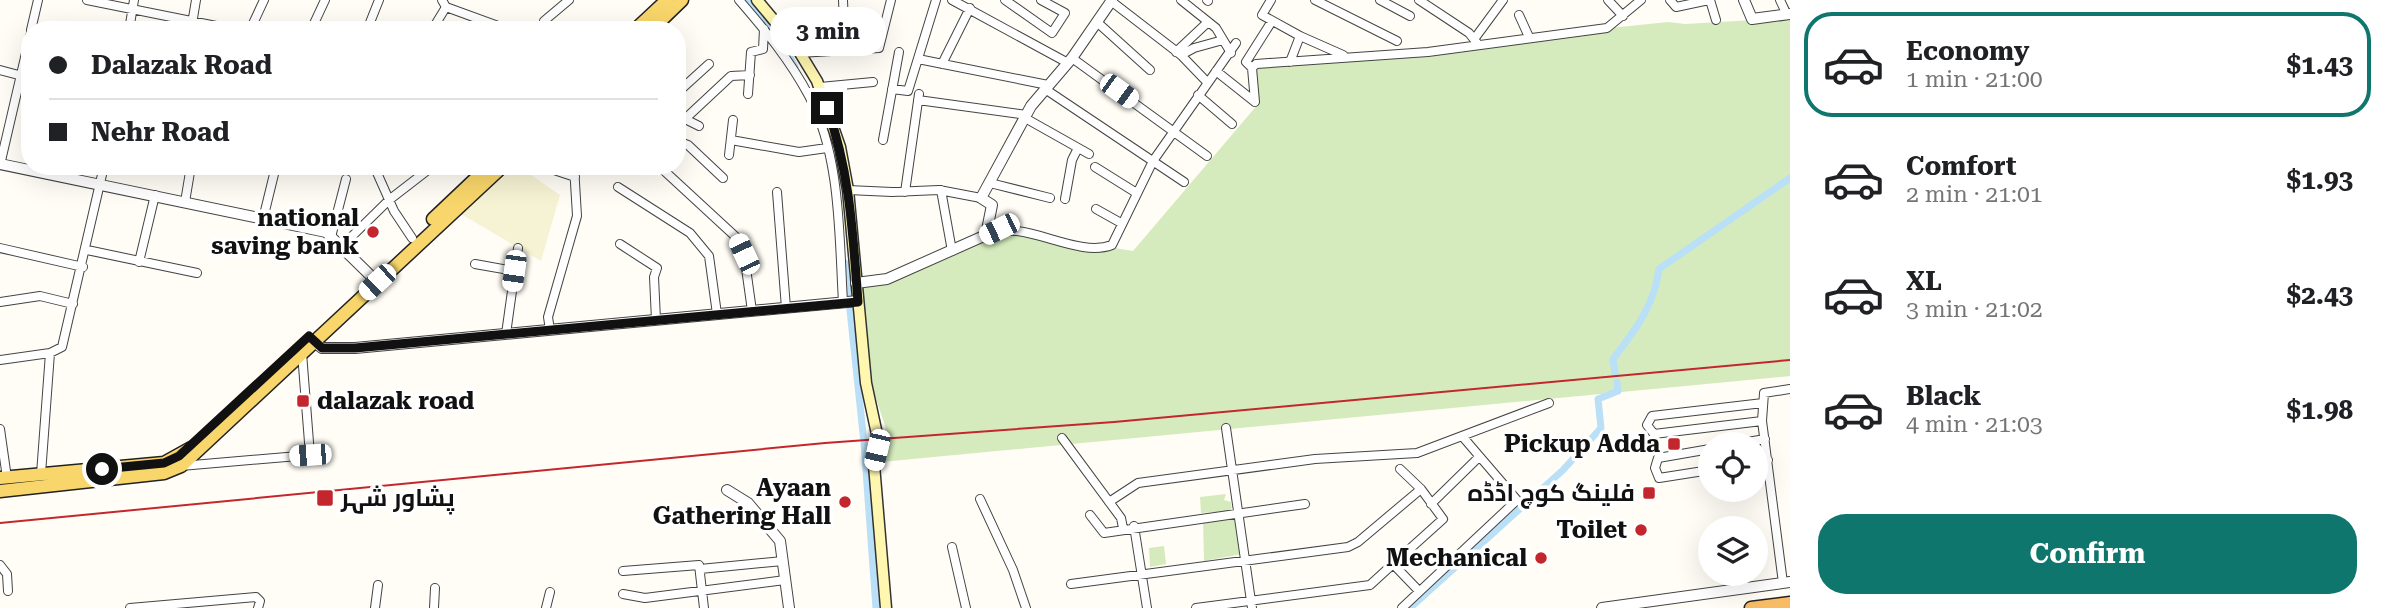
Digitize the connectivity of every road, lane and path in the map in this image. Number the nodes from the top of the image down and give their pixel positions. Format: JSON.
{"nodes":[{"id":1,"x":38,"y":0,"type":"edge"},
{"id":2,"x":87,"y":0,"type":"edge"},
{"id":3,"x":196,"y":0,"type":"edge"},
{"id":4,"x":264,"y":0,"type":"edge"},
{"id":5,"x":325,"y":0,"type":"edge"},
{"id":6,"x":379,"y":0,"type":"edge"},
{"id":7,"x":569,"y":0,"type":"edge"},
{"id":8,"x":667,"y":0,"type":"edge"},
{"id":9,"x":682,"y":0,"type":"edge"},
{"id":10,"x":739,"y":0,"type":"edge"},
{"id":11,"x":757,"y":0,"type":"edge"},
{"id":12,"x":843,"y":0,"type":"edge"},
{"id":13,"x":891,"y":0,"type":"edge"},
{"id":14,"x":936,"y":0,"type":"edge"},
{"id":15,"x":952,"y":0,"type":"edge"},
{"id":16,"x":1005,"y":0,"type":"edge"},
{"id":17,"x":1041,"y":0,"type":"edge"},
{"id":18,"x":1112,"y":0,"type":"edge"},
{"id":19,"x":1181,"y":0,"type":"edge"},
{"id":20,"x":1315,"y":0,"type":"edge"},
{"id":21,"x":1380,"y":0,"type":"edge"},
{"id":22,"x":1419,"y":0,"type":"edge"},
{"id":23,"x":1503,"y":0,"type":"edge"},
{"id":24,"x":1608,"y":0,"type":"edge"},
{"id":25,"x":1641,"y":0,"type":"edge"},
{"id":26,"x":1670,"y":0,"type":"edge"},
{"id":27,"x":1710,"y":0,"type":"edge"},
{"id":28,"x":1744,"y":0,"type":"edge"},
{"id":29,"x":1780,"y":0,"type":"edge"},
{"id":30,"x":1265,"y":2,"type":"edge"},
{"id":31,"x":133,"y":4,"type":"edge"},
{"id":32,"x":444,"y":4,"type":"edge"},
{"id":33,"x":970,"y":8,"type":"junction"},
{"id":34,"x":1789,"y":14,"type":"edge"},
{"id":35,"x":1519,"y":15,"type":"dead end"},
{"id":36,"x":1410,"y":16,"type":"dead end"},
{"id":37,"x":1623,"y":16,"type":"junction"},
{"id":38,"x":1716,"y":19,"type":"dead end"},
{"id":39,"x":33,"y":21,"type":"edge"},
{"id":40,"x":179,"y":21,"type":"edge"},
{"id":41,"x":193,"y":21,"type":"edge"},
{"id":42,"x":254,"y":21,"type":"edge"},
{"id":43,"x":315,"y":21,"type":"edge"},
{"id":44,"x":371,"y":21,"type":"edge"},
{"id":45,"x":437,"y":21,"type":"edge"},
{"id":46,"x":486,"y":21,"type":"edge"},
{"id":47,"x":544,"y":21,"type":"dead end"},
{"id":48,"x":645,"y":21,"type":"edge"},
{"id":49,"x":660,"y":21,"type":"edge"},
{"id":50,"x":1208,"y":22,"type":"junction"},
{"id":51,"x":1272,"y":22,"type":"junction"},
{"id":52,"x":1098,"y":23,"type":"junction"},
{"id":53,"x":764,"y":29,"type":"junction"},
{"id":54,"x":1300,"y":36,"type":"junction"},
{"id":55,"x":1529,"y":37,"type":"junction"},
{"id":56,"x":1223,"y":40,"type":"junction"},
{"id":57,"x":1397,"y":41,"type":"dead end"},
{"id":58,"x":1476,"y":41,"type":"junction"},
{"id":59,"x":1236,"y":43,"type":"dead end"},
{"id":60,"x":845,"y":50,"type":"junction"},
{"id":61,"x":899,"y":52,"type":"dead end"},
{"id":62,"x":800,"y":53,"type":"junction"},
{"id":63,"x":1231,"y":53,"type":"junction"},
{"id":64,"x":1179,"y":54,"type":"junction"},
{"id":65,"x":1345,"y":57,"type":"junction"},
{"id":66,"x":918,"y":59,"type":"junction"},
{"id":67,"x":1070,"y":61,"type":"junction"},
{"id":68,"x":1290,"y":62,"type":"junction"},
{"id":69,"x":709,"y":64,"type":"dead end"},
{"id":70,"x":943,"y":64,"type":"junction"},
{"id":71,"x":1252,"y":68,"type":"junction"},
{"id":72,"x":0,"y":70,"type":"edge"},
{"id":73,"x":1150,"y":70,"type":"dead end"},
{"id":74,"x":1216,"y":71,"type":"junction"},
{"id":75,"x":750,"y":75,"type":"junction"},
{"id":76,"x":21,"y":76,"type":"edge"},
{"id":77,"x":873,"y":82,"type":"dead end"},
{"id":78,"x":1207,"y":82,"type":"junction"},
{"id":79,"x":686,"y":85,"type":"edge"},
{"id":80,"x":820,"y":87,"type":"junction"},
{"id":81,"x":1046,"y":87,"type":"junction"},
{"id":82,"x":892,"y":89,"type":"junction"},
{"id":83,"x":21,"y":91,"type":"edge"},
{"id":84,"x":748,"y":94,"type":"dead end"},
{"id":85,"x":1198,"y":95,"type":"junction"},
{"id":86,"x":686,"y":113,"type":"edge"},
{"id":87,"x":1026,"y":116,"type":"junction"},
{"id":88,"x":686,"y":118,"type":"edge"},
{"id":89,"x":733,"y":120,"type":"dead end"},
{"id":90,"x":1232,"y":124,"type":"dead end"},
{"id":91,"x":699,"y":126,"type":"dead end"},
{"id":92,"x":1173,"y":130,"type":"junction"},
{"id":93,"x":731,"y":140,"type":"junction"},
{"id":94,"x":883,"y":140,"type":"dead end"},
{"id":95,"x":686,"y":144,"type":"edge"},
{"id":96,"x":827,"y":148,"type":"junction"},
{"id":97,"x":1078,"y":148,"type":"junction"},
{"id":98,"x":1088,"y":154,"type":"dead end"},
{"id":99,"x":729,"y":155,"type":"dead end"},
{"id":100,"x":1207,"y":156,"type":"dead end"},
{"id":101,"x":1153,"y":161,"type":"junction"},
{"id":102,"x":0,"y":164,"type":"edge"},
{"id":103,"x":1095,"y":167,"type":"dead end"},
{"id":104,"x":21,"y":168,"type":"edge"},
{"id":105,"x":56,"y":175,"type":"edge"},
{"id":106,"x":102,"y":175,"type":"edge"},
{"id":107,"x":190,"y":175,"type":"edge"},
{"id":108,"x":274,"y":175,"type":"edge"},
{"id":109,"x":378,"y":175,"type":"edge"},
{"id":110,"x":421,"y":175,"type":"edge"},
{"id":111,"x":479,"y":175,"type":"edge"},
{"id":112,"x":493,"y":175,"type":"edge"},
{"id":113,"x":569,"y":175,"type":"edge"},
{"id":114,"x":669,"y":175,"type":"edge"},
{"id":115,"x":575,"y":177,"type":"joint"},
{"id":116,"x":723,"y":178,"type":"dead end"},
{"id":117,"x":346,"y":179,"type":"dead end"},
{"id":118,"x":1184,"y":182,"type":"dead end"},
{"id":119,"x":990,"y":183,"type":"junction"},
{"id":120,"x":101,"y":184,"type":"junction"},
{"id":121,"x":618,"y":187,"type":"dead end"},
{"id":122,"x":848,"y":190,"type":"junction"},
{"id":123,"x":941,"y":190,"type":"junction"},
{"id":124,"x":777,"y":192,"type":"dead end"},
{"id":125,"x":905,"y":192,"type":"junction"},
{"id":126,"x":1135,"y":192,"type":"junction"},
{"id":127,"x":155,"y":195,"type":"junction"},
{"id":128,"x":981,"y":198,"type":"junction"},
{"id":129,"x":1050,"y":198,"type":"dead end"},
{"id":130,"x":1065,"y":199,"type":"dead end"},
{"id":131,"x":389,"y":200,"type":"junction"},
{"id":132,"x":185,"y":202,"type":"junction"},
{"id":133,"x":1096,"y":209,"type":"dead end"},
{"id":134,"x":263,"y":219,"type":"junction"},
{"id":135,"x":1121,"y":223,"type":"junction"},
{"id":136,"x":986,"y":235,"type":"junction"},
{"id":137,"x":331,"y":237,"type":"junction"},
{"id":138,"x":412,"y":238,"type":"junction"},
{"id":139,"x":620,"y":244,"type":"dead end"},
{"id":140,"x":341,"y":247,"type":"junction"},
{"id":141,"x":0,"y":248,"type":"edge"},
{"id":142,"x":518,"y":248,"type":"dead end"},
{"id":143,"x":87,"y":250,"type":"junction"},
{"id":144,"x":952,"y":250,"type":"junction"},
{"id":145,"x":403,"y":252,"type":"junction"},
{"id":146,"x":139,"y":262,"type":"junction"},
{"id":147,"x":475,"y":264,"type":"dead end"},
{"id":148,"x":83,"y":267,"type":"junction"},
{"id":149,"x":514,"y":271,"type":"junction"},
{"id":150,"x":197,"y":273,"type":"dead end"},
{"id":151,"x":372,"y":276,"type":"junction"},
{"id":152,"x":856,"y":283,"type":"junction"},
{"id":153,"x":359,"y":293,"type":"junction"},
{"id":154,"x":0,"y":302,"type":"edge"},
{"id":155,"x":843,"y":302,"type":"junction"},
{"id":156,"x":857,"y":302,"type":"junction"},
{"id":157,"x":73,"y":304,"type":"junction"},
{"id":158,"x":786,"y":308,"type":"junction"},
{"id":159,"x":752,"y":311,"type":"junction"},
{"id":160,"x":717,"y":314,"type":"junction"},
{"id":161,"x":656,"y":320,"type":"junction"},
{"id":162,"x":550,"y":330,"type":"junction"},
{"id":163,"x":506,"y":334,"type":"junction"},
{"id":164,"x":311,"y":338,"type":"junction"},
{"id":165,"x":299,"y":352,"type":"junction"},
{"id":166,"x":50,"y":354,"type":"junction"},
{"id":167,"x":0,"y":360,"type":"edge"},
{"id":168,"x":1790,"y":389,"type":"edge"},
{"id":169,"x":1763,"y":403,"type":"junction"},
{"id":170,"x":1549,"y":404,"type":"dead end"},
{"id":171,"x":1762,"y":421,"type":"junction"},
{"id":172,"x":1226,"y":428,"type":"dead end"},
{"id":173,"x":0,"y":429,"type":"edge"},
{"id":174,"x":1764,"y":432,"type":"edge"},
{"id":175,"x":1462,"y":436,"type":"junction"},
{"id":176,"x":1062,"y":438,"type":"dead end"},
{"id":177,"x":1698,"y":451,"type":"edge"},
{"id":178,"x":1768,"y":455,"type":"edge"},
{"id":179,"x":1479,"y":457,"type":"junction"},
{"id":180,"x":1769,"y":460,"type":"joint"},
{"id":181,"x":181,"y":466,"type":"junction"},
{"id":182,"x":1400,"y":469,"type":"dead end"},
{"id":183,"x":1231,"y":470,"type":"junction"},
{"id":184,"x":1698,"y":472,"type":"edge"},
{"id":185,"x":3,"y":478,"type":"edge"},
{"id":186,"x":45,"y":478,"type":"junction"},
{"id":187,"x":1421,"y":489,"type":"junction"},
{"id":188,"x":727,"y":490,"type":"dead end"},
{"id":189,"x":0,"y":491,"type":"edge"},
{"id":190,"x":980,"y":499,"type":"dead end"},
{"id":191,"x":1108,"y":502,"type":"junction"},
{"id":192,"x":1305,"y":504,"type":"dead end"},
{"id":193,"x":1431,"y":504,"type":"junction"},
{"id":194,"x":1090,"y":515,"type":"dead end"},
{"id":195,"x":1238,"y":515,"type":"junction"},
{"id":196,"x":1134,"y":526,"type":"junction"},
{"id":197,"x":1123,"y":528,"type":"junction"},
{"id":198,"x":952,"y":547,"type":"dead end"},
{"id":199,"x":1243,"y":560,"type":"junction"},
{"id":200,"x":783,"y":561,"type":"junction"},
{"id":201,"x":0,"y":565,"type":"edge"},
{"id":202,"x":1393,"y":565,"type":"junction"},
{"id":203,"x":700,"y":569,"type":"junction"},
{"id":204,"x":623,"y":571,"type":"dead end"},
{"id":205,"x":1141,"y":573,"type":"junction"},
{"id":206,"x":785,"y":580,"type":"junction"},
{"id":207,"x":1071,"y":583,"type":"dead end"},
{"id":208,"x":1786,"y":583,"type":"edge"},
{"id":209,"x":378,"y":585,"type":"dead end"},
{"id":210,"x":435,"y":588,"type":"dead end"},
{"id":211,"x":702,"y":590,"type":"junction"},
{"id":212,"x":8,"y":591,"type":"dead end"},
{"id":213,"x":1419,"y":591,"type":"junction"},
{"id":214,"x":550,"y":592,"type":"dead end"},
{"id":215,"x":623,"y":594,"type":"dead end"},
{"id":216,"x":645,"y":598,"type":"junction"},
{"id":217,"x":1790,"y":603,"type":"edge"},
{"id":218,"x":1251,"y":604,"type":"edge"},
{"id":219,"x":130,"y":608,"type":"edge"},
{"id":220,"x":258,"y":608,"type":"edge"},
{"id":221,"x":375,"y":608,"type":"edge"},
{"id":222,"x":434,"y":608,"type":"edge"},
{"id":223,"x":545,"y":608,"type":"edge"},
{"id":224,"x":646,"y":608,"type":"edge"},
{"id":225,"x":704,"y":608,"type":"edge"},
{"id":226,"x":782,"y":608,"type":"edge"},
{"id":227,"x":788,"y":608,"type":"edge"},
{"id":228,"x":886,"y":608,"type":"edge"},
{"id":229,"x":966,"y":608,"type":"edge"},
{"id":230,"x":1026,"y":608,"type":"edge"},
{"id":231,"x":1147,"y":608,"type":"edge"},
{"id":232,"x":1196,"y":608,"type":"edge"},
{"id":233,"x":1402,"y":608,"type":"edge"},
{"id":234,"x":1602,"y":608,"type":"edge"},
{"id":235,"x":1751,"y":608,"type":"edge"}],
"edges":[{"from":1,"to":39,"type":"street"},
{"from":2,"to":31,"type":"street"},
{"from":3,"to":41,"type":"street"},
{"from":4,"to":42,"type":"street"},
{"from":5,"to":43,"type":"street"},
{"from":6,"to":44,"type":"street"},
{"from":7,"to":47,"type":"street"},
{"from":8,"to":48,"type":"main road"},
{"from":9,"to":49,"type":"main road"},
{"from":10,"to":53,"type":"street"},
{"from":11,"to":62,"type":"main road"},
{"from":12,"to":60,"type":"street"},
{"from":13,"to":60,"type":"street"},
{"from":14,"to":66,"type":"street"},
{"from":15,"to":33,"type":"street"},
{"from":16,"to":17,"type":"street"},
{"from":18,"to":52,"type":"street"},
{"from":18,"to":64,"type":"street"},
{"from":19,"to":50,"type":"street"},
{"from":20,"to":57,"type":"street"},
{"from":21,"to":36,"type":"street"},
{"from":22,"to":58,"type":"street"},
{"from":23,"to":58,"type":"street"},
{"from":24,"to":37,"type":"street"},
{"from":25,"to":37,"type":"street"},
{"from":26,"to":27,"type":"street"},
{"from":27,"to":38,"type":"street"},
{"from":28,"to":34,"type":"street"},
{"from":29,"to":34,"type":"street"},
{"from":30,"to":51,"type":"street"},
{"from":31,"to":40,"type":"street"},
{"from":32,"to":45,"type":"street"},
{"from":32,"to":46,"type":"street"},
{"from":33,"to":67,"type":"street"},
{"from":33,"to":70,"type":"street"},
{"from":35,"to":55,"type":"street"},
{"from":37,"to":55,"type":"street"},
{"from":50,"to":56,"type":"street"},
{"from":50,"to":64,"type":"street"},
{"from":51,"to":54,"type":"street"},
{"from":51,"to":71,"type":"street"},
{"from":52,"to":67,"type":"street"},
{"from":52,"to":73,"type":"street"},
{"from":53,"to":75,"type":"street"},
{"from":53,"to":96,"type":"street"},
{"from":54,"to":65,"type":"street"},
{"from":54,"to":68,"type":"street"},
{"from":55,"to":58,"type":"street"},
{"from":56,"to":63,"type":"street"},
{"from":56,"to":64,"type":"street"},
{"from":58,"to":65,"type":"street"},
{"from":59,"to":63,"type":"street"},
{"from":60,"to":62,"type":"street"},
{"from":61,"to":82,"type":"street"},
{"from":62,"to":80,"type":"main road"},
{"from":63,"to":74,"type":"street"},
{"from":64,"to":78,"type":"street"},
{"from":65,"to":68,"type":"street"},
{"from":66,"to":70,"type":"street"},
{"from":66,"to":82,"type":"street"},
{"from":67,"to":81,"type":"street"},
{"from":67,"to":92,"type":"street"},
{"from":68,"to":71,"type":"street"},
{"from":69,"to":79,"type":"street"},
{"from":70,"to":81,"type":"street"},
{"from":71,"to":74,"type":"street"},
{"from":72,"to":76,"type":"street"},
{"from":74,"to":78,"type":"street"},
{"from":75,"to":84,"type":"street"},
{"from":75,"to":86,"type":"street"},
{"from":77,"to":80,"type":"street"},
{"from":78,"to":85,"type":"street"},
{"from":80,"to":122,"type":"main road"},
{"from":81,"to":87,"type":"street"},
{"from":81,"to":101,"type":"street"},
{"from":82,"to":94,"type":"street"},
{"from":83,"to":102,"type":"street"},
{"from":85,"to":90,"type":"street"},
{"from":85,"to":92,"type":"street"},
{"from":87,"to":97,"type":"street"},
{"from":87,"to":119,"type":"street"},
{"from":87,"to":125,"type":"street"},
{"from":88,"to":91,"type":"street"},
{"from":89,"to":93,"type":"street"},
{"from":92,"to":100,"type":"street"},
{"from":92,"to":101,"type":"street"},
{"from":93,"to":96,"type":"street"},
{"from":93,"to":99,"type":"street"},
{"from":95,"to":116,"type":"street"},
{"from":96,"to":155,"type":"street"},
{"from":97,"to":98,"type":"street"},
{"from":97,"to":130,"type":"street"},
{"from":101,"to":118,"type":"street"},
{"from":101,"to":126,"type":"street"},
{"from":102,"to":104,"type":"street"},
{"from":103,"to":126,"type":"street"},
{"from":105,"to":120,"type":"street"},
{"from":106,"to":120,"type":"street"},
{"from":107,"to":132,"type":"street"},
{"from":108,"to":134,"type":"street"},
{"from":109,"to":131,"type":"street"},
{"from":110,"to":131,"type":"street"},
{"from":111,"to":138,"type":"main road"},
{"from":112,"to":145,"type":"main road"},
{"from":113,"to":115,"type":"street"},
{"from":114,"to":159,"type":"street"},
{"from":115,"to":162,"type":"street"},
{"from":117,"to":137,"type":"street"},
{"from":119,"to":128,"type":"street"},
{"from":119,"to":129,"type":"street"},
{"from":120,"to":127,"type":"street"},
{"from":120,"to":143,"type":"street"},
{"from":121,"to":160,"type":"street"},
{"from":122,"to":125,"type":"street"},
{"from":122,"to":152,"type":"main road"},
{"from":123,"to":125,"type":"street"},
{"from":123,"to":128,"type":"street"},
{"from":123,"to":144,"type":"street"},
{"from":124,"to":158,"type":"street"},
{"from":126,"to":135,"type":"street"},
{"from":127,"to":132,"type":"street"},
{"from":127,"to":146,"type":"street"},
{"from":128,"to":136,"type":"street"},
{"from":131,"to":138,"type":"street"},
{"from":131,"to":140,"type":"street"},
{"from":132,"to":134,"type":"street"},
{"from":133,"to":135,"type":"street"},
{"from":134,"to":137,"type":"street"},
{"from":135,"to":136,"type":"street"},
{"from":136,"to":144,"type":"street"},
{"from":137,"to":140,"type":"street"},
{"from":138,"to":145,"type":"main road"},
{"from":139,"to":161,"type":"street"},
{"from":140,"to":151,"type":"street"},
{"from":141,"to":148,"type":"street"},
{"from":142,"to":149,"type":"street"},
{"from":143,"to":146,"type":"street"},
{"from":143,"to":148,"type":"street"},
{"from":144,"to":152,"type":"street"},
{"from":145,"to":151,"type":"main road"},
{"from":145,"to":153,"type":"main road"},
{"from":146,"to":150,"type":"street"},
{"from":147,"to":149,"type":"street"},
{"from":148,"to":157,"type":"street"},
{"from":149,"to":163,"type":"street"},
{"from":151,"to":153,"type":"main road"},
{"from":152,"to":156,"type":"main road"},
{"from":153,"to":164,"type":"main road"},
{"from":154,"to":157,"type":"street"},
{"from":155,"to":156,"type":"street"},
{"from":155,"to":158,"type":"street"},
{"from":156,"to":228,"type":"main road"},
{"from":157,"to":166,"type":"street"},
{"from":158,"to":159,"type":"street"},
{"from":159,"to":160,"type":"street"},
{"from":160,"to":161,"type":"street"},
{"from":161,"to":162,"type":"street"},
{"from":162,"to":163,"type":"street"},
{"from":163,"to":164,"type":"street"},
{"from":164,"to":165,"type":"main road"},
{"from":165,"to":181,"type":"main road"},
{"from":165,"to":181,"type":"street"},
{"from":165,"to":186,"type":"main road"},
{"from":166,"to":167,"type":"street"},
{"from":166,"to":186,"type":"street"},
{"from":168,"to":169,"type":"street"},
{"from":169,"to":171,"type":"street"},
{"from":169,"to":171,"type":"street"},
{"from":170,"to":175,"type":"street"},
{"from":171,"to":174,"type":"street"},
{"from":172,"to":183,"type":"street"},
{"from":173,"to":185,"type":"street"},
{"from":175,"to":179,"type":"street"},
{"from":175,"to":183,"type":"street"},
{"from":176,"to":191,"type":"street"},
{"from":177,"to":184,"type":"street"},
{"from":178,"to":180,"type":"street"},
{"from":179,"to":193,"type":"street"},
{"from":179,"to":213,"type":"street"},
{"from":180,"to":208,"type":"street"},
{"from":181,"to":186,"type":"main road"},
{"from":182,"to":187,"type":"street"},
{"from":183,"to":191,"type":"street"},
{"from":183,"to":195,"type":"street"},
{"from":185,"to":186,"type":"main road"},
{"from":186,"to":189,"type":"main road"},
{"from":187,"to":193,"type":"street"},
{"from":187,"to":199,"type":"street"},
{"from":188,"to":200,"type":"street"},
{"from":190,"to":230,"type":"street"},
{"from":191,"to":197,"type":"street"},
{"from":192,"to":195,"type":"street"},
{"from":193,"to":202,"type":"street"},
{"from":194,"to":197,"type":"street"},
{"from":195,"to":196,"type":"street"},
{"from":195,"to":199,"type":"street"},
{"from":196,"to":197,"type":"street"},
{"from":196,"to":205,"type":"street"},
{"from":198,"to":229,"type":"street"},
{"from":199,"to":205,"type":"street"},
{"from":199,"to":218,"type":"street"},
{"from":200,"to":203,"type":"street"},
{"from":200,"to":206,"type":"street"},
{"from":201,"to":212,"type":"street"},
{"from":202,"to":213,"type":"street"},
{"from":202,"to":218,"type":"street"},
{"from":203,"to":204,"type":"street"},
{"from":203,"to":211,"type":"street"},
{"from":205,"to":207,"type":"street"},
{"from":205,"to":231,"type":"street"},
{"from":206,"to":211,"type":"street"},
{"from":206,"to":227,"type":"street"},
{"from":208,"to":234,"type":"street"},
{"from":209,"to":221,"type":"street"},
{"from":210,"to":222,"type":"street"},
{"from":211,"to":216,"type":"street"},
{"from":211,"to":225,"type":"street"},
{"from":213,"to":233,"type":"street"},
{"from":214,"to":223,"type":"street"},
{"from":215,"to":216,"type":"street"},
{"from":216,"to":224,"type":"street"},
{"from":217,"to":235,"type":"highway"},
{"from":218,"to":232,"type":"street"},
{"from":219,"to":220,"type":"street"},
{"from":226,"to":227,"type":"street"}]}
